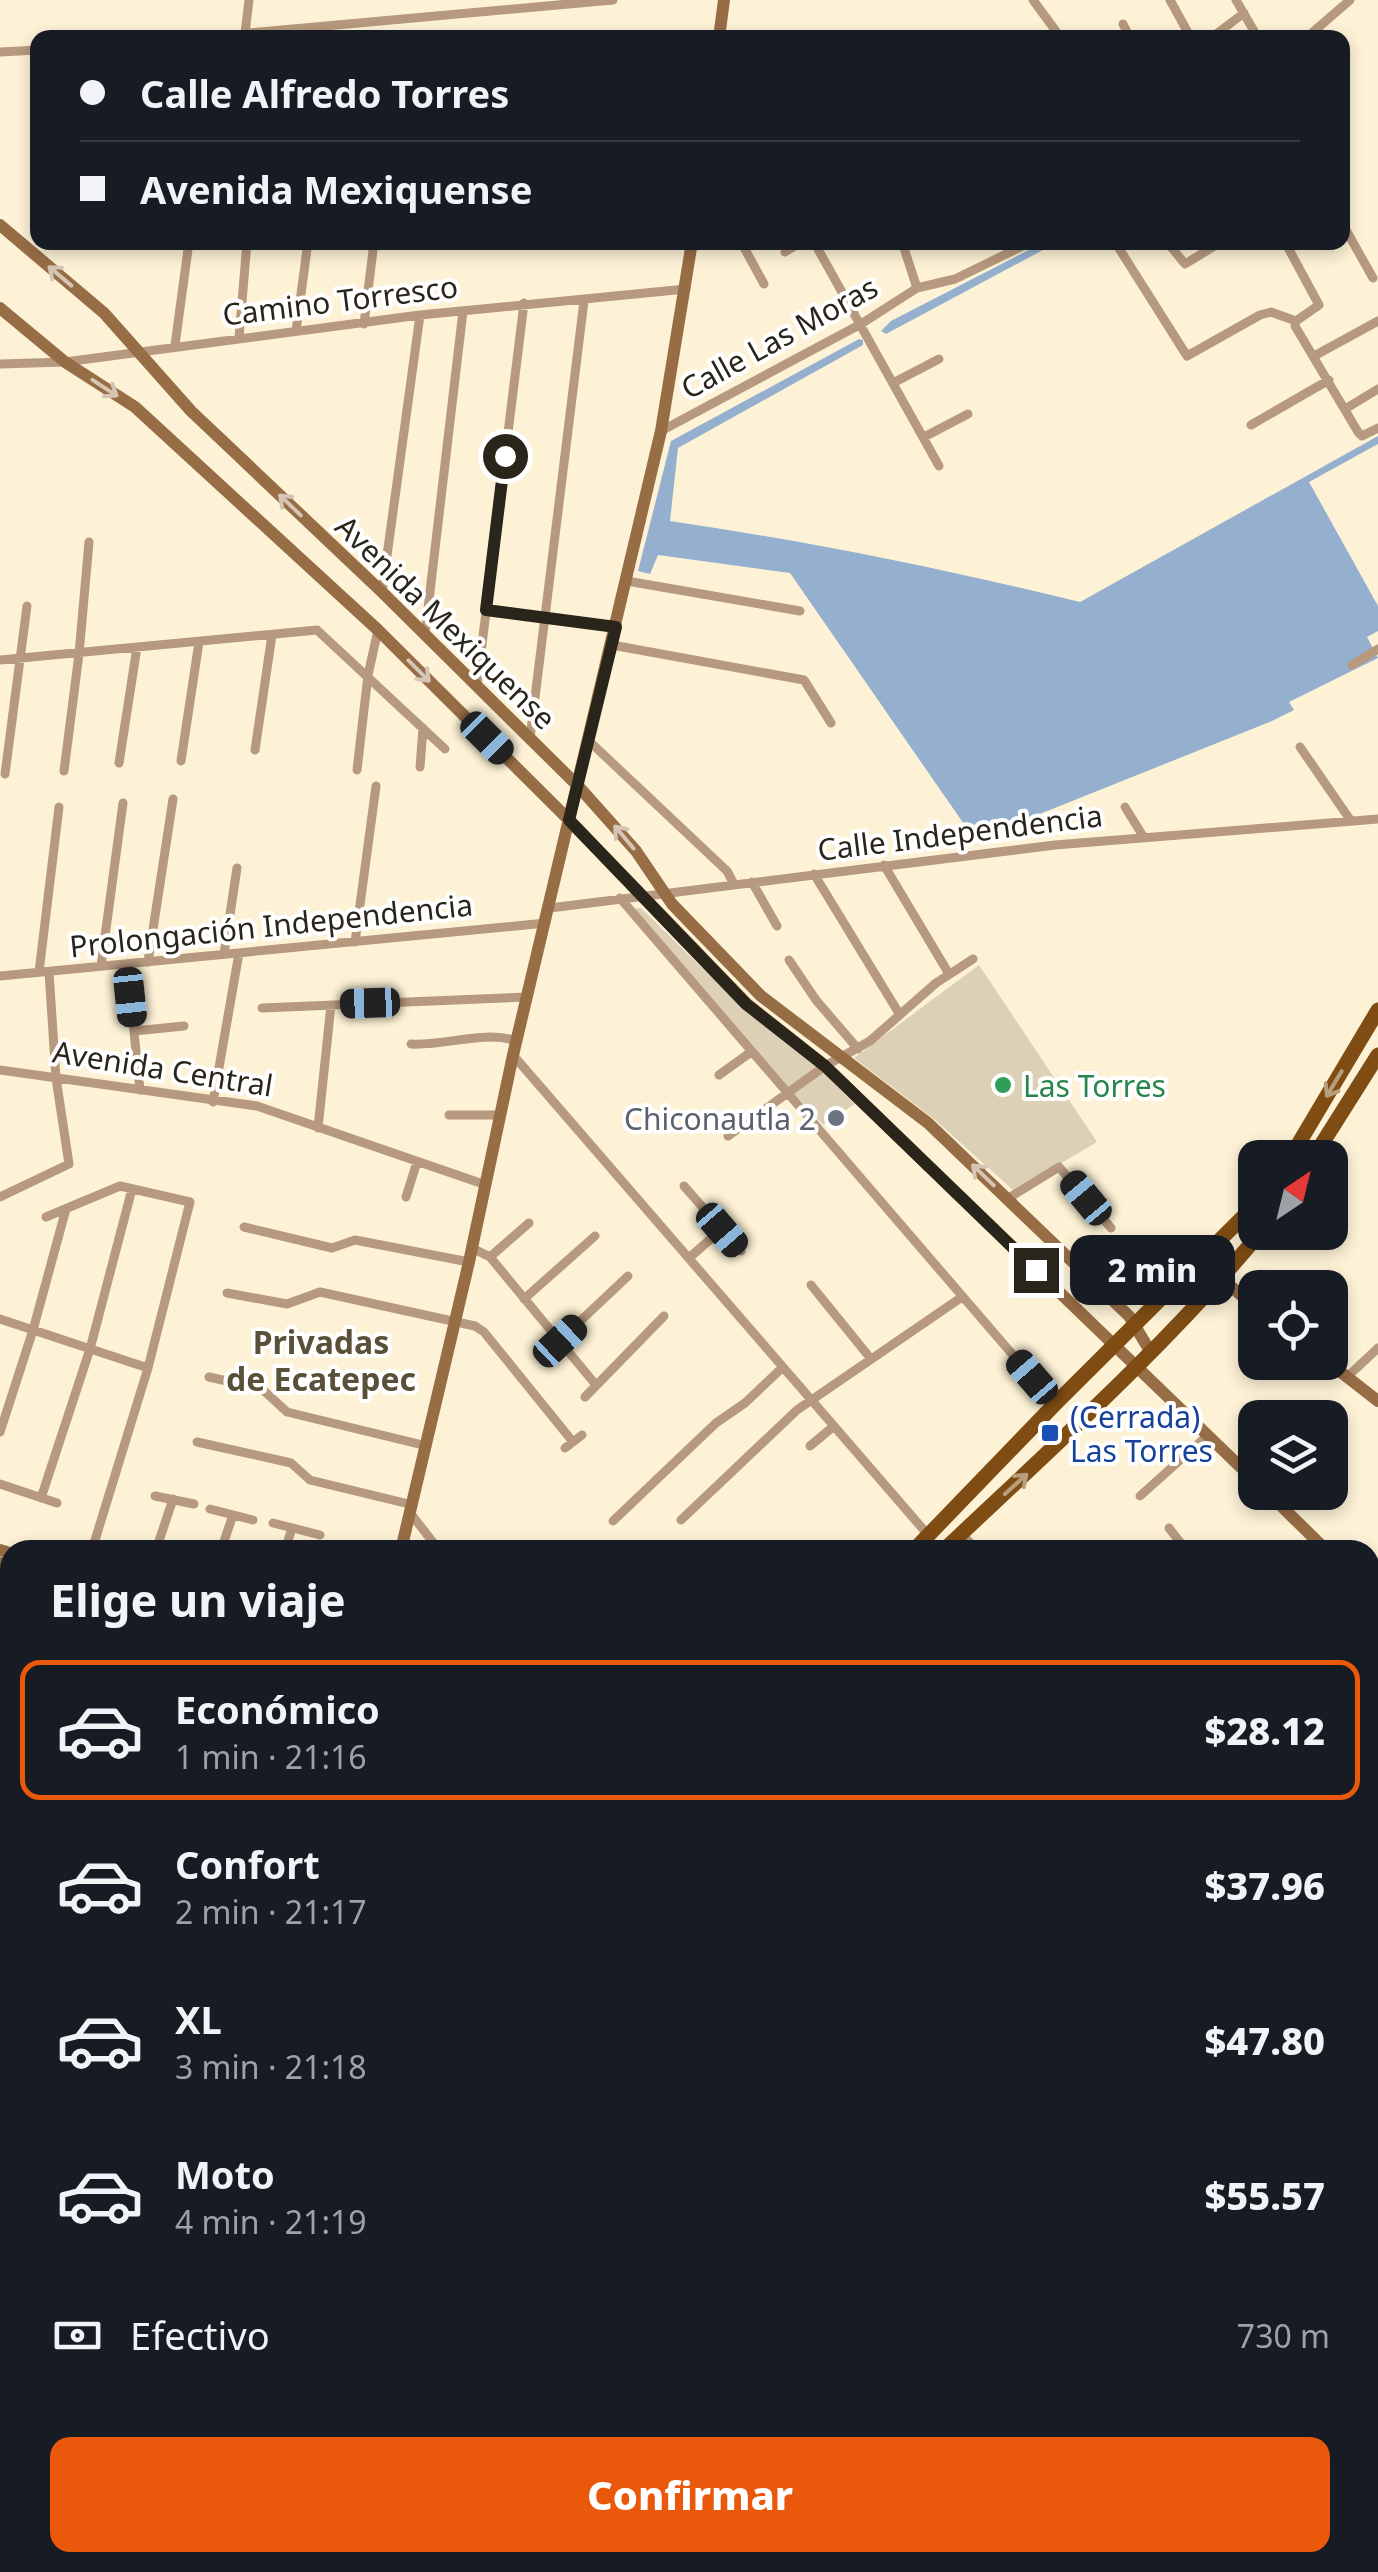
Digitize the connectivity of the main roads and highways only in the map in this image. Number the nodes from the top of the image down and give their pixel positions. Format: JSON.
{"nodes":[{"id":1,"x":724,"y":0,"type":"edge"},
{"id":2,"x":720,"y":30,"type":"edge"},
{"id":3,"x":0,"y":225,"type":"edge"},
{"id":4,"x":693,"y":250,"type":"edge"},
{"id":5,"x":0,"y":308,"type":"edge"},
{"id":6,"x":579,"y":786,"type":"junction"},
{"id":7,"x":569,"y":820,"type":"junction"},
{"id":8,"x":1378,"y":1010,"type":"edge"},
{"id":9,"x":1378,"y":1054,"type":"edge"},
{"id":10,"x":1301,"y":1140,"type":"edge"},
{"id":11,"x":1324,"y":1140,"type":"edge"},
{"id":12,"x":1238,"y":1222,"type":"edge"},
{"id":13,"x":1246,"y":1250,"type":"edge"},
{"id":14,"x":1200,"y":1261,"type":"junction"},
{"id":15,"x":1220,"y":1281,"type":"junction"},
{"id":16,"x":1238,"y":1294,"type":"edge"},
{"id":17,"x":1135,"y":1326,"type":"junction"},
{"id":18,"x":1115,"y":1346,"type":"junction"},
{"id":19,"x":1150,"y":1352,"type":"junction"},
{"id":20,"x":1136,"y":1366,"type":"junction"},
{"id":21,"x":1348,"y":1378,"type":"edge"},
{"id":22,"x":1378,"y":1401,"type":"edge"},
{"id":23,"x":1238,"y":1465,"type":"edge"},
{"id":24,"x":1285,"y":1510,"type":"edge"},
{"id":25,"x":404,"y":1540,"type":"edge"},
{"id":26,"x":924,"y":1540,"type":"edge"},
{"id":27,"x":955,"y":1540,"type":"edge"},
{"id":28,"x":1316,"y":1540,"type":"edge"}],
"edges":[{"from":1,"to":2,"type":"main road"},
{"from":6,"to":3,"type":"main road","name":"Avenida Mexiquense","one_way":true},
{"from":4,"to":6,"type":"main road"},
{"from":5,"to":7,"type":"main road","name":"Avenida Mexiquense","one_way":true},
{"from":6,"to":7,"type":"main road"},
{"from":17,"to":6,"type":"main road","name":"Avenida Mexiquense","one_way":true},
{"from":7,"to":18,"type":"main road","name":"Avenida Mexiquense"},
{"from":7,"to":25,"type":"main road"},
{"from":8,"to":10,"type":"main road","one_way":true},
{"from":9,"to":11,"type":"main road"},
{"from":12,"to":14,"type":"main road"},
{"from":13,"to":15,"type":"main road"},
{"from":14,"to":15,"type":"main road"},
{"from":14,"to":17,"type":"main road"},
{"from":15,"to":16,"type":"main road"},
{"from":15,"to":19,"type":"main road"},
{"from":17,"to":18,"type":"main road"},
{"from":17,"to":19,"type":"main road","name":"Avenida Mexiquense"},
{"from":18,"to":20,"type":"main road","name":"Avenida Mexiquense"},
{"from":18,"to":26,"type":"main road"},
{"from":19,"to":20,"type":"main road"},
{"from":20,"to":23,"type":"main road","name":"Avenida Mexiquense"},
{"from":27,"to":20,"type":"main road","one_way":true},
{"from":21,"to":22,"type":"main road"},
{"from":24,"to":28,"type":"main road"}]}
